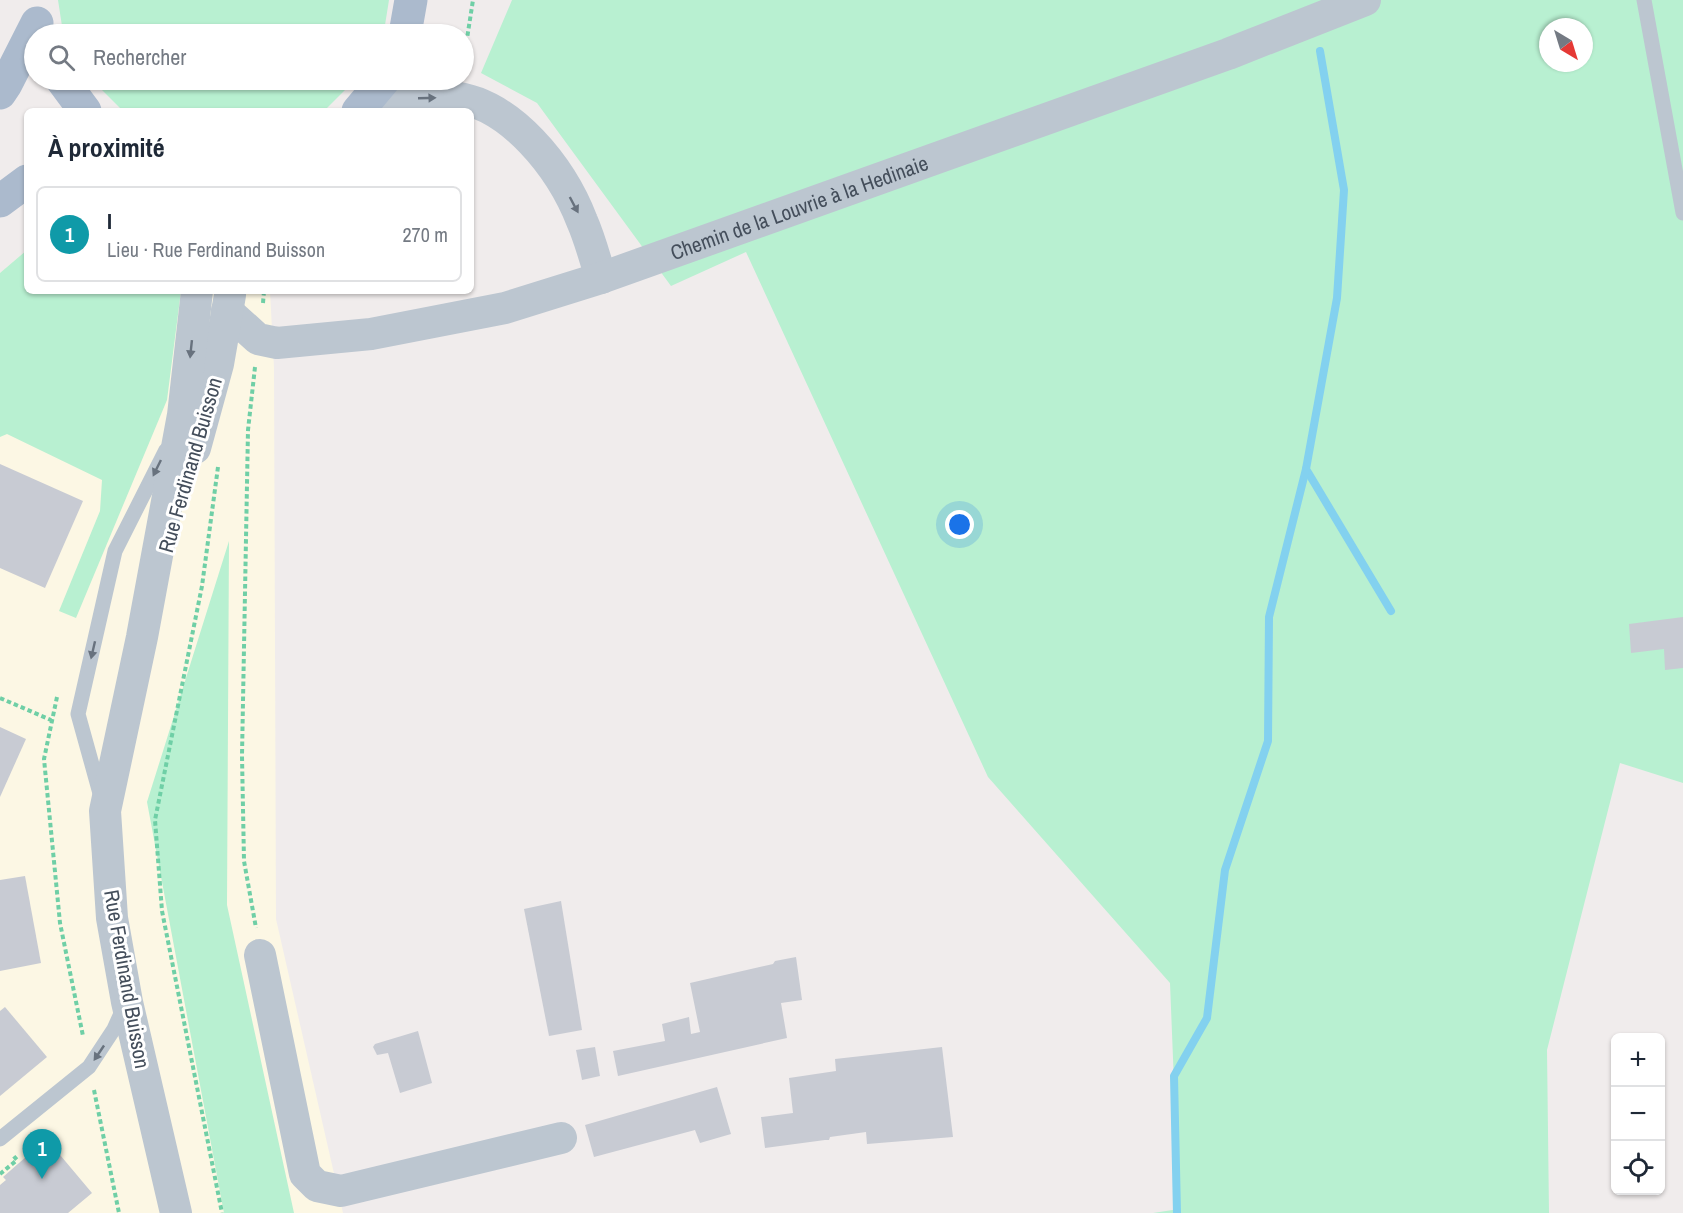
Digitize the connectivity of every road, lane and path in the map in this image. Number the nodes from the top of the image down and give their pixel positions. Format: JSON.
{"nodes":[{"id":1,"x":411,"y":0,"type":"edge"},
{"id":2,"x":473,"y":0,"type":"edge"},
{"id":3,"x":1365,"y":0,"type":"edge"},
{"id":4,"x":1644,"y":0,"type":"edge"},
{"id":5,"x":407,"y":24,"type":"edge"},
{"id":6,"x":470,"y":24,"type":"edge"},
{"id":7,"x":24,"y":46,"type":"edge"},
{"id":8,"x":70,"y":90,"type":"edge"},
{"id":9,"x":376,"y":90,"type":"edge"},
{"id":10,"x":0,"y":93,"type":"edge"},
{"id":11,"x":84,"y":108,"type":"edge"},
{"id":12,"x":361,"y":108,"type":"edge"},
{"id":13,"x":380,"y":108,"type":"edge"},
{"id":14,"x":24,"y":183,"type":"edge"},
{"id":15,"x":0,"y":201,"type":"edge"},
{"id":16,"x":1683,"y":213,"type":"edge"},
{"id":17,"x":602,"y":278,"type":"junction"},
{"id":18,"x":197,"y":294,"type":"edge"},
{"id":19,"x":229,"y":301,"type":"edge"},
{"id":20,"x":258,"y":339,"type":"junction"},
{"id":21,"x":183,"y":416,"type":"junction"},
{"id":22,"x":219,"y":456,"type":"dead end"},
{"id":23,"x":142,"y":637,"type":"junction"},
{"id":24,"x":0,"y":698,"type":"edge"},
{"id":25,"x":51,"y":720,"type":"dead end"},
{"id":26,"x":105,"y":811,"type":"junction"},
{"id":27,"x":260,"y":955,"type":"joint"},
{"id":28,"x":127,"y":1002,"type":"junction"},
{"id":29,"x":561,"y":1138,"type":"dead end"},
{"id":30,"x":0,"y":1139,"type":"edge"},
{"id":31,"x":176,"y":1213,"type":"edge"},
{"id":32,"x":222,"y":1213,"type":"edge"}],
"edges":[{"from":1,"to":5,"type":"main road"},
{"from":2,"to":6,"type":"path"},
{"from":3,"to":17,"type":"street","name":"Chemin de la Louvrie à la Hedinaie"},
{"from":4,"to":16,"type":"lane"},
{"from":7,"to":10,"type":"main road"},
{"from":8,"to":11,"type":"main road"},
{"from":9,"to":12,"type":"main road"},
{"from":13,"to":17,"type":"street","one_way":true},
{"from":14,"to":15,"type":"main road"},
{"from":17,"to":20,"type":"street","name":"Chemin de la Louvrie à la Hedinaie"},
{"from":18,"to":21,"type":"street","name":"Rue Ferdinand Buisson","one_way":true},
{"from":19,"to":20,"type":"street"},
{"from":19,"to":23,"type":"street","name":"Rue Ferdinand Buisson"},
{"from":20,"to":27,"type":"path"},
{"from":21,"to":23,"type":"street","name":"Rue Ferdinand Buisson"},
{"from":21,"to":26,"type":"lane","one_way":true},
{"from":22,"to":32,"type":"path"},
{"from":23,"to":26,"type":"street","name":"Rue Ferdinand Buisson"},
{"from":24,"to":25,"type":"path"},
{"from":26,"to":28,"type":"street","name":"Rue Ferdinand Buisson"},
{"from":27,"to":29,"type":"street"},
{"from":28,"to":30,"type":"lane","one_way":true},
{"from":28,"to":31,"type":"street","name":"Rue Ferdinand Buisson"}]}
